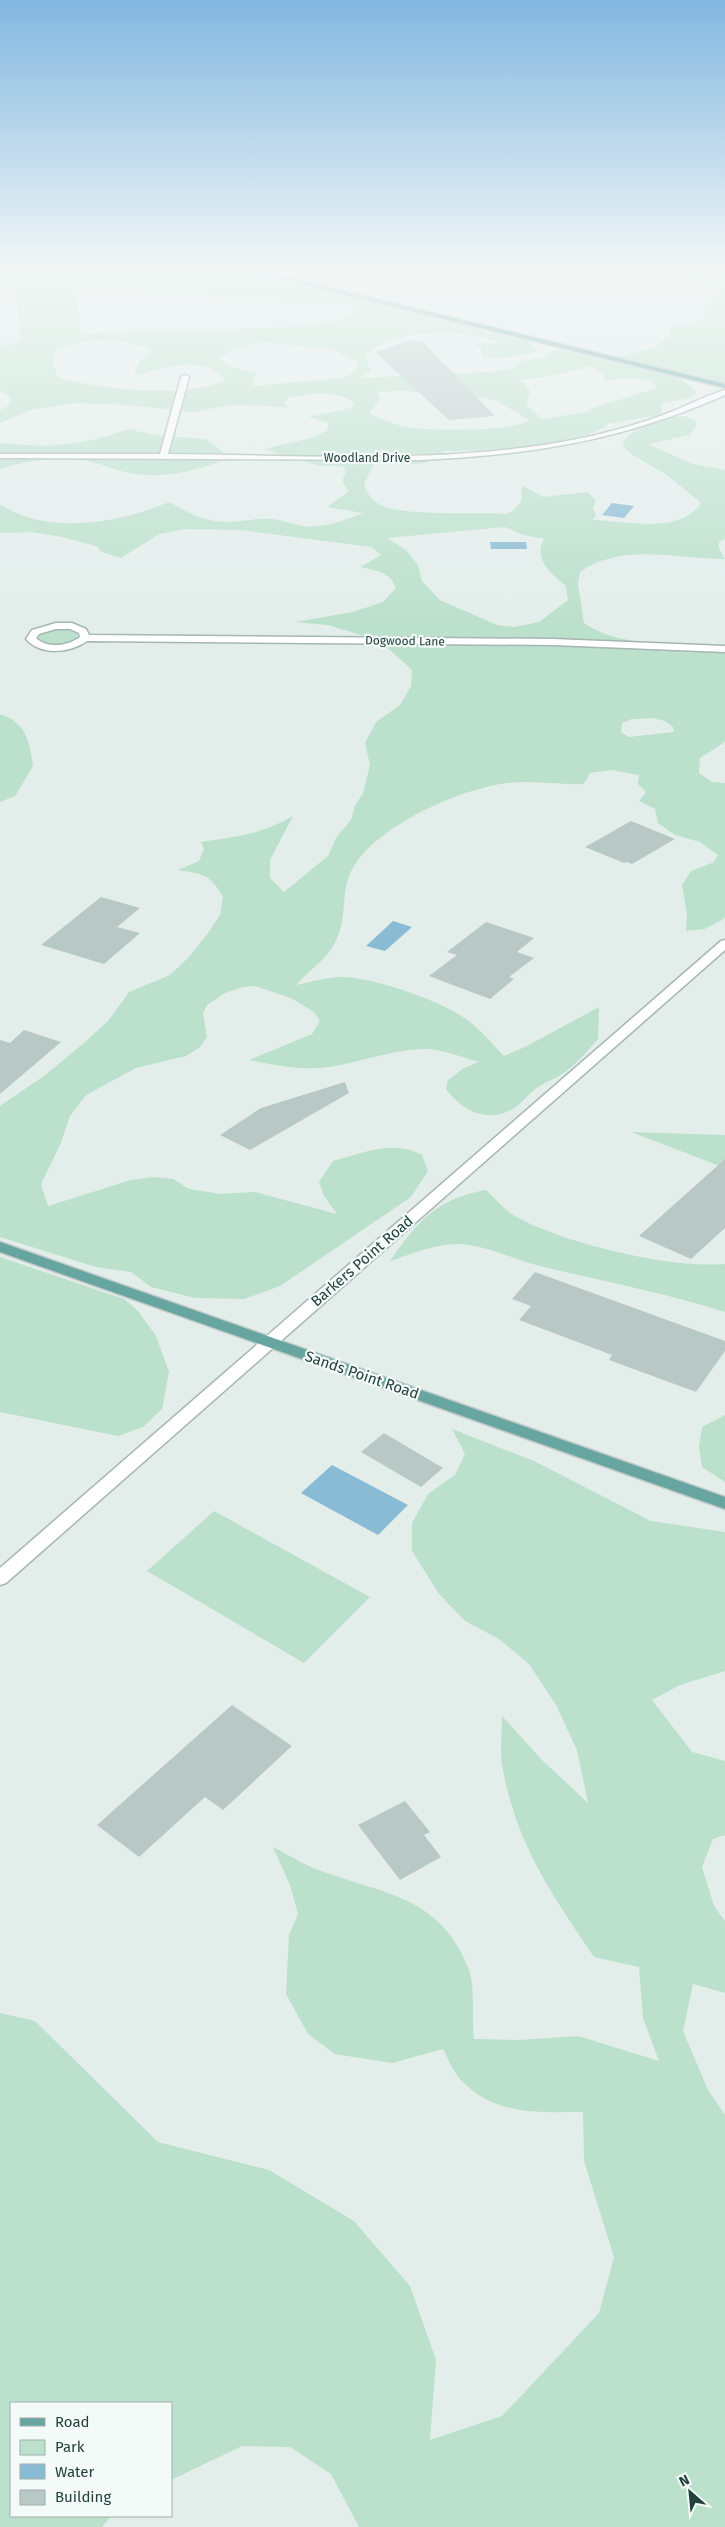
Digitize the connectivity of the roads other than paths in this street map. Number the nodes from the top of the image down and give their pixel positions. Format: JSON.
{"nodes":[{"id":1,"x":182,"y":388,"type":"edge"},
{"id":2,"x":725,"y":392,"type":"edge"},
{"id":3,"x":0,"y":456,"type":"edge"},
{"id":4,"x":164,"y":456,"type":"junction"},
{"id":5,"x":85,"y":638,"type":"junction"},
{"id":6,"x":725,"y":649,"type":"edge"},
{"id":7,"x":725,"y":944,"type":"edge"},
{"id":8,"x":0,"y":1247,"type":"edge"},
{"id":9,"x":270,"y":1343,"type":"junction"},
{"id":10,"x":725,"y":1503,"type":"edge"},
{"id":11,"x":0,"y":1578,"type":"edge"}],
"edges":[{"from":1,"to":4,"type":"street"},
{"from":2,"to":4,"type":"street","name":"Woodland Drive"},
{"from":3,"to":4,"type":"street","name":"Woodland Drive"},
{"from":5,"to":5,"type":"street","name":"Dogwood Lane"},
{"from":5,"to":6,"type":"street","name":"Dogwood Lane"},
{"from":7,"to":9,"type":"street","name":"Barkers Point Road"},
{"from":8,"to":9,"type":"main road","name":"Sands Point Road"},
{"from":9,"to":10,"type":"main road","name":"Sands Point Road"},
{"from":9,"to":11,"type":"street","name":"Barkers Point Road"}]}
